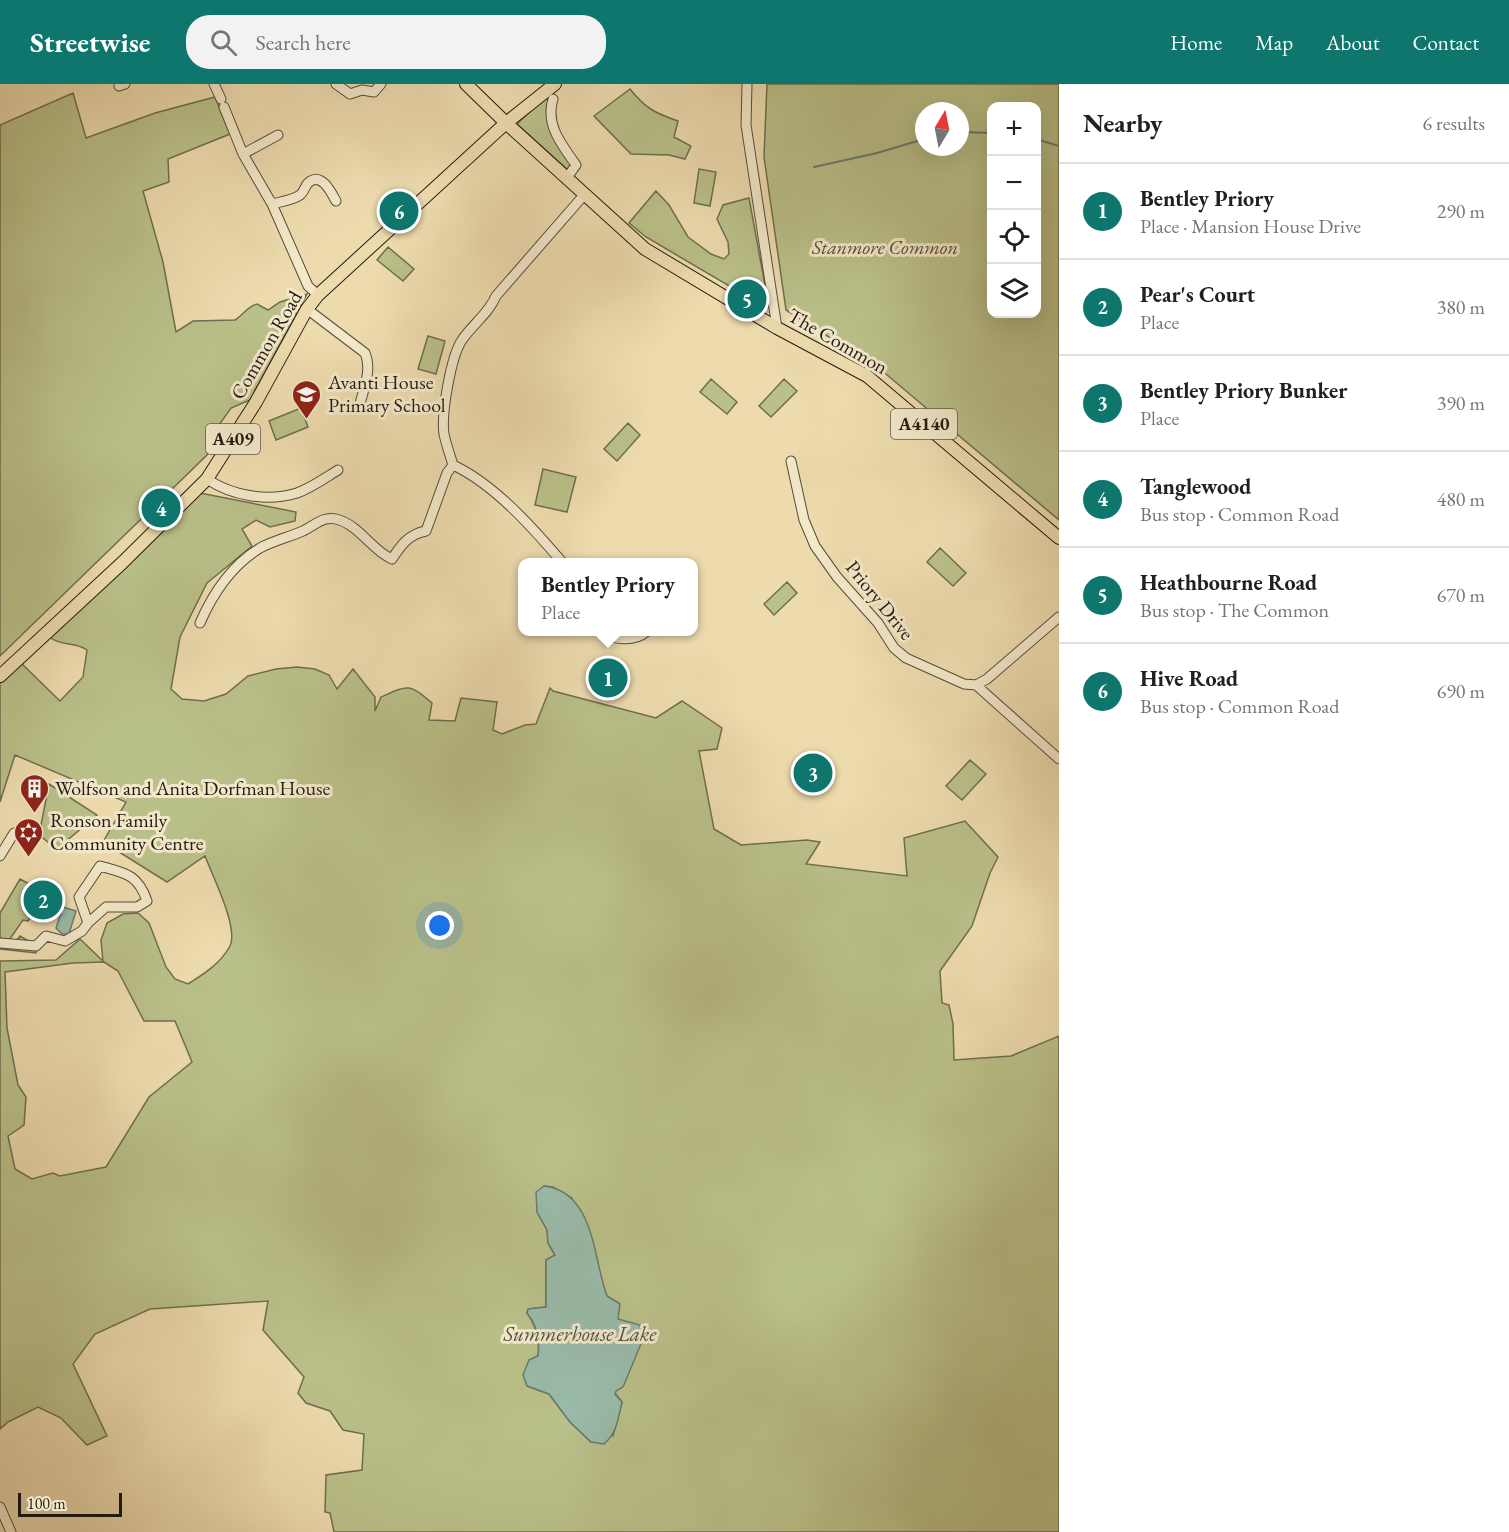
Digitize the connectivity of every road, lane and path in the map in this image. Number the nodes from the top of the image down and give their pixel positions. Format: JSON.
{"nodes":[{"id":1,"x":214,"y":84,"type":"edge"},
{"id":2,"x":336,"y":84,"type":"edge"},
{"id":3,"x":381,"y":84,"type":"edge"},
{"id":4,"x":466,"y":84,"type":"edge"},
{"id":5,"x":555,"y":84,"type":"edge"},
{"id":6,"x":747,"y":84,"type":"edge"},
{"id":7,"x":554,"y":99,"type":"dead end"},
{"id":8,"x":506,"y":123,"type":"junction"},
{"id":9,"x":278,"y":135,"type":"dead end"},
{"id":10,"x":243,"y":154,"type":"junction"},
{"id":11,"x":566,"y":179,"type":"junction"},
{"id":12,"x":584,"y":195,"type":"junction"},
{"id":13,"x":336,"y":201,"type":"dead end"},
{"id":14,"x":272,"y":204,"type":"junction"},
{"id":15,"x":318,"y":295,"type":"junction"},
{"id":16,"x":307,"y":309,"type":"junction"},
{"id":17,"x":777,"y":328,"type":"junction"},
{"id":18,"x":360,"y":404,"type":"dead end"},
{"id":19,"x":791,"y":461,"type":"dead end"},
{"id":20,"x":453,"y":465,"type":"junction"},
{"id":21,"x":338,"y":470,"type":"dead end"},
{"id":22,"x":207,"y":479,"type":"junction"},
{"id":23,"x":1059,"y":538,"type":"edge"},
{"id":24,"x":558,"y":558,"type":"edge"},
{"id":25,"x":1059,"y":617,"type":"edge"},
{"id":26,"x":200,"y":623,"type":"dead end"},
{"id":27,"x":612,"y":636,"type":"edge"},
{"id":28,"x":641,"y":636,"type":"edge"},
{"id":29,"x":0,"y":676,"type":"edge"},
{"id":30,"x":976,"y":685,"type":"junction"},
{"id":31,"x":1059,"y":759,"type":"edge"},
{"id":32,"x":14,"y":833,"type":"dead end"},
{"id":33,"x":0,"y":856,"type":"edge"},
{"id":34,"x":88,"y":923,"type":"junction"},
{"id":35,"x":0,"y":943,"type":"edge"},
{"id":36,"x":0,"y":1507,"type":"edge"},
{"id":37,"x":11,"y":1532,"type":"edge"}],
"edges":[{"from":1,"to":10,"type":"street"},
{"from":2,"to":3,"type":"street"},
{"from":4,"to":8,"type":"main road","number":"A4140"},
{"from":5,"to":8,"type":"main road","number":"A409"},
{"from":6,"to":17,"type":"street"},
{"from":7,"to":11,"type":"street"},
{"from":8,"to":11,"type":"main road","name":"The Common","number":"A4140"},
{"from":8,"to":15,"type":"main road","name":"Common Road","number":"A409"},
{"from":9,"to":10,"type":"street"},
{"from":10,"to":14,"type":"street"},
{"from":11,"to":12,"type":"main road","name":"The Common","number":"A4140"},
{"from":12,"to":17,"type":"main road","name":"The Common","number":"A4140"},
{"from":12,"to":20,"type":"street"},
{"from":13,"to":14,"type":"street"},
{"from":14,"to":15,"type":"street"},
{"from":15,"to":16,"type":"main road","name":"Common Road","number":"A409"},
{"from":16,"to":18,"type":"street"},
{"from":16,"to":22,"type":"main road","name":"Common Road","number":"A409"},
{"from":17,"to":23,"type":"main road","name":"The Common","number":"A4140"},
{"from":19,"to":30,"type":"street","name":"Priory Drive"},
{"from":20,"to":24,"type":"street"},
{"from":20,"to":26,"type":"street"},
{"from":21,"to":22,"type":"street"},
{"from":22,"to":29,"type":"main road","name":"Common Road","number":"A409"},
{"from":25,"to":30,"type":"street"},
{"from":27,"to":28,"type":"street"},
{"from":30,"to":31,"type":"street"},
{"from":32,"to":33,"type":"street"},
{"from":34,"to":34,"type":"street"},
{"from":34,"to":35,"type":"street"},
{"from":36,"to":37,"type":"street"}]}
